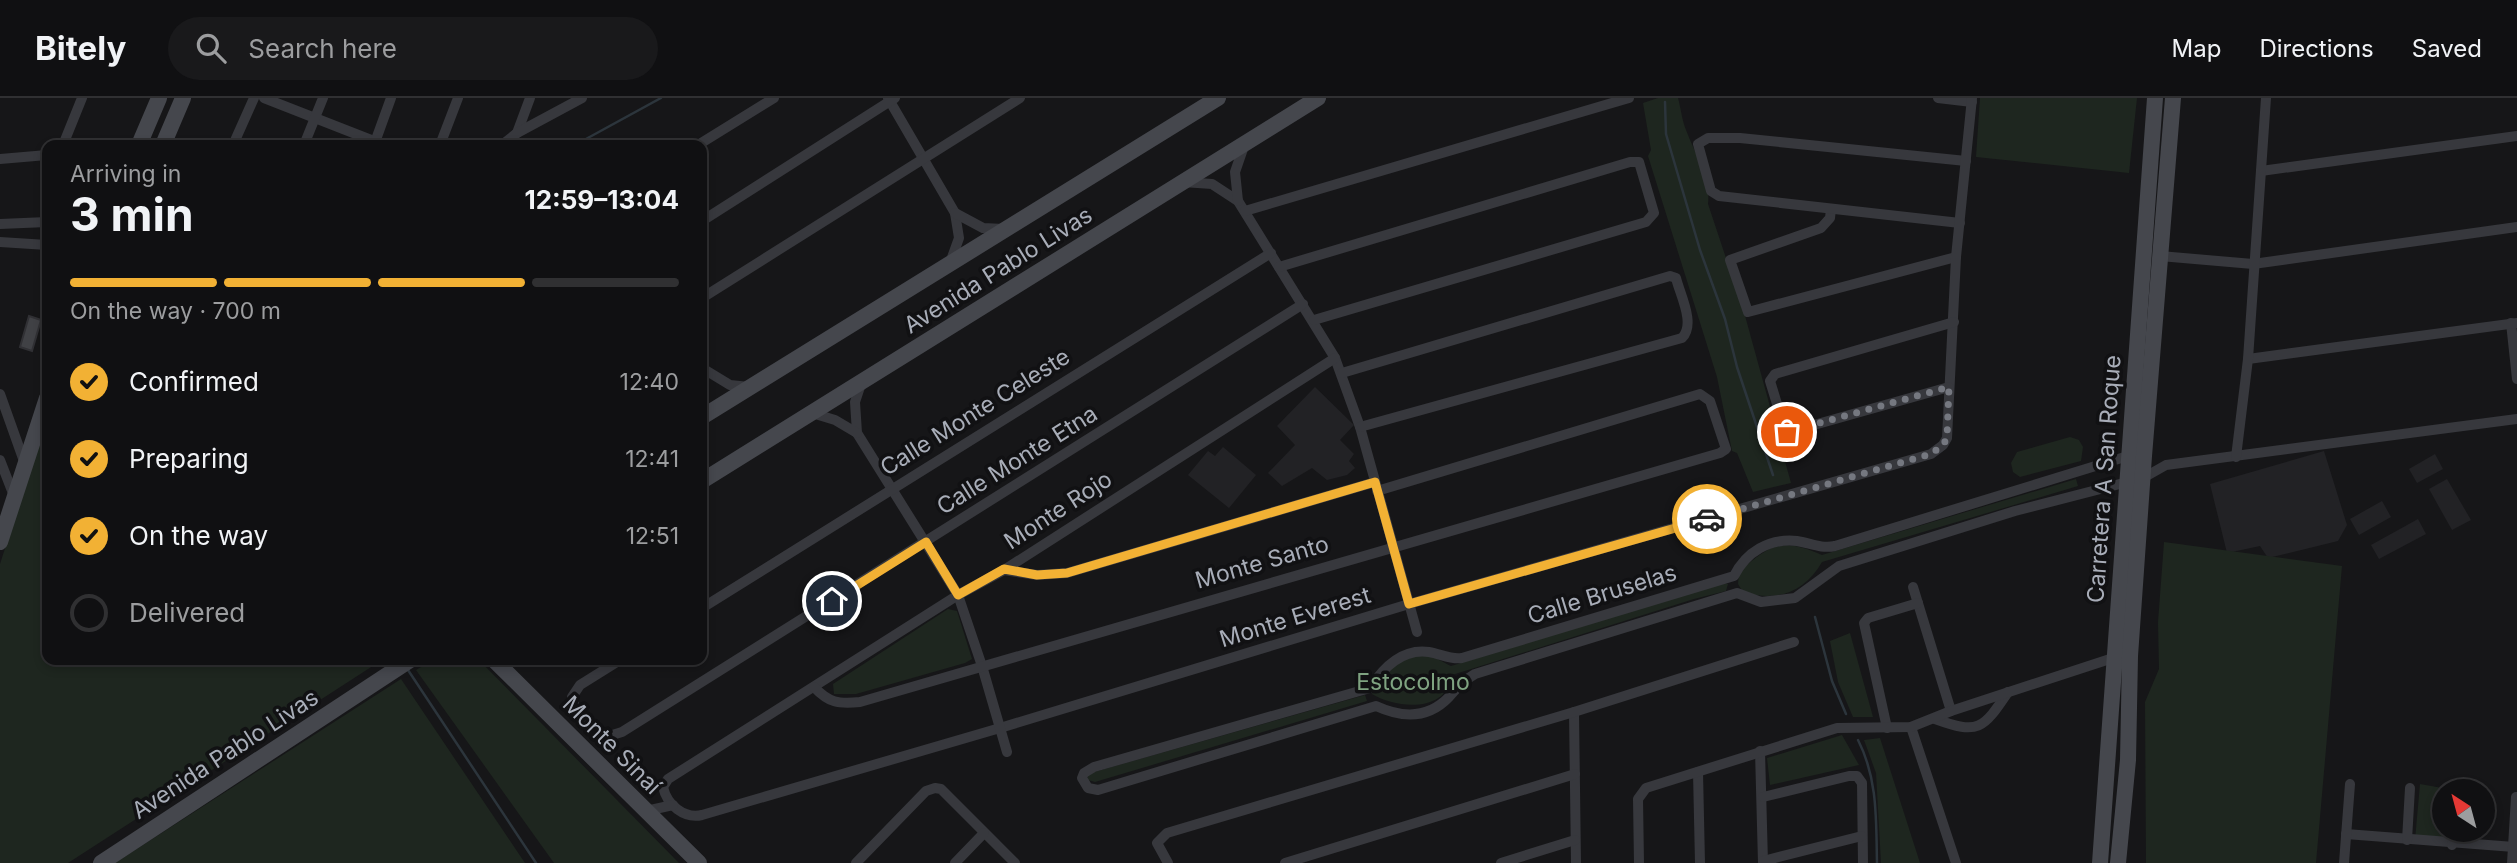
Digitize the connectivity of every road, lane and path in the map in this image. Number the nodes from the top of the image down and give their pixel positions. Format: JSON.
{"nodes":[{"id":1,"x":82,"y":98,"type":"edge"},
{"id":2,"x":159,"y":98,"type":"edge"},
{"id":3,"x":183,"y":98,"type":"edge"},
{"id":4,"x":254,"y":98,"type":"edge"},
{"id":5,"x":264,"y":98,"type":"edge"},
{"id":6,"x":323,"y":98,"type":"edge"},
{"id":7,"x":391,"y":98,"type":"edge"},
{"id":8,"x":458,"y":98,"type":"edge"},
{"id":9,"x":530,"y":98,"type":"edge"},
{"id":10,"x":582,"y":98,"type":"edge"},
{"id":11,"x":774,"y":98,"type":"edge"},
{"id":12,"x":1020,"y":98,"type":"edge"},
{"id":13,"x":1218,"y":98,"type":"edge"},
{"id":14,"x":1318,"y":98,"type":"edge"},
{"id":15,"x":1629,"y":98,"type":"edge"},
{"id":16,"x":1938,"y":98,"type":"edge"},
{"id":17,"x":2155,"y":98,"type":"edge"},
{"id":18,"x":2174,"y":98,"type":"edge"},
{"id":19,"x":2266,"y":98,"type":"edge"},
{"id":20,"x":891,"y":99,"type":"edge"},
{"id":21,"x":1972,"y":100,"type":"edge"},
{"id":22,"x":315,"y":120,"type":"junction"},
{"id":23,"x":517,"y":134,"type":"junction"},
{"id":24,"x":2517,"y":136,"type":"edge"},
{"id":25,"x":66,"y":140,"type":"edge"},
{"id":26,"x":141,"y":140,"type":"edge"},
{"id":27,"x":165,"y":140,"type":"edge"},
{"id":28,"x":235,"y":140,"type":"edge"},
{"id":29,"x":306,"y":140,"type":"edge"},
{"id":30,"x":368,"y":140,"type":"edge"},
{"id":31,"x":379,"y":140,"type":"edge"},
{"id":32,"x":442,"y":140,"type":"edge"},
{"id":33,"x":509,"y":140,"type":"edge"},
{"id":34,"x":706,"y":140,"type":"edge"},
{"id":35,"x":1246,"y":141,"type":"junction"},
{"id":36,"x":42,"y":155,"type":"edge"},
{"id":37,"x":0,"y":159,"type":"edge"},
{"id":38,"x":924,"y":160,"type":"junction"},
{"id":39,"x":1966,"y":160,"type":"junction"},
{"id":40,"x":2261,"y":172,"type":"junction"},
{"id":41,"x":1183,"y":182,"type":"junction"},
{"id":42,"x":1238,"y":201,"type":"junction"},
{"id":43,"x":1831,"y":209,"type":"junction"},
{"id":44,"x":1245,"y":211,"type":"junction"},
{"id":45,"x":955,"y":213,"type":"junction"},
{"id":46,"x":707,"y":218,"type":"edge"},
{"id":47,"x":42,"y":222,"type":"edge"},
{"id":48,"x":1960,"y":223,"type":"junction"},
{"id":49,"x":0,"y":224,"type":"edge"},
{"id":50,"x":2517,"y":227,"type":"edge"},
{"id":51,"x":1006,"y":229,"type":"junction"},
{"id":52,"x":0,"y":242,"type":"edge"},
{"id":53,"x":42,"y":245,"type":"edge"},
{"id":54,"x":1271,"y":253,"type":"junction"},
{"id":55,"x":2160,"y":256,"type":"junction"},
{"id":56,"x":1956,"y":257,"type":"junction"},
{"id":57,"x":950,"y":263,"type":"junction"},
{"id":58,"x":2253,"y":264,"type":"junction"},
{"id":59,"x":1279,"y":267,"type":"junction"},
{"id":60,"x":707,"y":295,"type":"edge"},
{"id":61,"x":1303,"y":304,"type":"junction"},
{"id":62,"x":1314,"y":320,"type":"junction"},
{"id":63,"x":1954,"y":322,"type":"junction"},
{"id":64,"x":2514,"y":323,"type":"edge"},
{"id":65,"x":1335,"y":358,"type":"junction"},
{"id":66,"x":2248,"y":359,"type":"junction"},
{"id":67,"x":707,"y":371,"type":"edge"},
{"id":68,"x":1342,"y":373,"type":"junction"},
{"id":69,"x":2517,"y":379,"type":"edge"},
{"id":70,"x":861,"y":383,"type":"junction"},
{"id":71,"x":749,"y":387,"type":"junction"},
{"id":72,"x":1949,"y":387,"type":"junction"},
{"id":73,"x":0,"y":394,"type":"edge"},
{"id":74,"x":42,"y":413,"type":"edge"},
{"id":75,"x":707,"y":413,"type":"edge"},
{"id":76,"x":812,"y":413,"type":"junction"},
{"id":77,"x":2517,"y":419,"type":"edge"},
{"id":78,"x":1360,"y":427,"type":"junction"},
{"id":79,"x":857,"y":433,"type":"junction"},
{"id":80,"x":2128,"y":456,"type":"junction"},
{"id":81,"x":2236,"y":457,"type":"junction"},
{"id":82,"x":0,"y":460,"type":"edge"},
{"id":83,"x":25,"y":464,"type":"junction"},
{"id":84,"x":2102,"y":464,"type":"junction"},
{"id":85,"x":707,"y":478,"type":"edge"},
{"id":86,"x":2143,"y":478,"type":"junction"},
{"id":87,"x":2126,"y":481,"type":"junction"},
{"id":88,"x":2107,"y":485,"type":"junction"},
{"id":89,"x":1376,"y":487,"type":"junction"},
{"id":90,"x":891,"y":489,"type":"junction"},
{"id":91,"x":15,"y":498,"type":"junction"},
{"id":92,"x":0,"y":542,"type":"edge"},
{"id":93,"x":926,"y":542,"type":"junction"},
{"id":94,"x":1394,"y":546,"type":"junction"},
{"id":95,"x":1004,"y":569,"type":"junction"},
{"id":96,"x":1734,"y":576,"type":"junction"},
{"id":97,"x":1913,"y":587,"type":"dead end"},
{"id":98,"x":1737,"y":593,"type":"junction"},
{"id":99,"x":958,"y":595,"type":"junction"},
{"id":100,"x":1918,"y":603,"type":"junction"},
{"id":101,"x":1409,"y":604,"type":"junction"},
{"id":102,"x":707,"y":605,"type":"edge"},
{"id":103,"x":1417,"y":632,"type":"dead end"},
{"id":104,"x":1794,"y":642,"type":"dead end"},
{"id":105,"x":2113,"y":658,"type":"junction"},
{"id":106,"x":402,"y":665,"type":"edge"},
{"id":107,"x":499,"y":665,"type":"edge"},
{"id":108,"x":612,"y":665,"type":"edge"},
{"id":109,"x":982,"y":666,"type":"junction"},
{"id":110,"x":814,"y":687,"type":"junction"},
{"id":111,"x":1370,"y":688,"type":"junction"},
{"id":112,"x":2008,"y":692,"type":"junction"},
{"id":113,"x":1376,"y":706,"type":"junction"},
{"id":114,"x":1951,"y":711,"type":"junction"},
{"id":115,"x":1574,"y":712,"type":"junction"},
{"id":116,"x":2110,"y":716,"type":"junction"},
{"id":117,"x":1935,"y":719,"type":"junction"},
{"id":118,"x":1911,"y":727,"type":"junction"},
{"id":119,"x":1000,"y":728,"type":"junction"},
{"id":120,"x":1887,"y":728,"type":"junction"},
{"id":121,"x":1760,"y":751,"type":"junction"},
{"id":122,"x":1007,"y":752,"type":"dead end"},
{"id":123,"x":2128,"y":760,"type":"junction"},
{"id":124,"x":1698,"y":772,"type":"junction"},
{"id":125,"x":1575,"y":774,"type":"junction"},
{"id":126,"x":2350,"y":784,"type":"dead end"},
{"id":127,"x":2410,"y":788,"type":"dead end"},
{"id":128,"x":1763,"y":797,"type":"junction"},
{"id":129,"x":2516,"y":797,"type":"edge"},
{"id":130,"x":2104,"y":801,"type":"junction"},
{"id":131,"x":673,"y":805,"type":"junction"},
{"id":132,"x":646,"y":811,"type":"junction"},
{"id":133,"x":984,"y":833,"type":"junction"},
{"id":134,"x":2346,"y":835,"type":"junction"},
{"id":135,"x":1862,"y":836,"type":"junction"},
{"id":136,"x":1576,"y":840,"type":"junction"},
{"id":137,"x":2407,"y":840,"type":"junction"},
{"id":138,"x":2452,"y":842,"type":"edge"},
{"id":139,"x":2452,"y":845,"type":"junction"},
{"id":140,"x":2514,"y":847,"type":"junction"},
{"id":141,"x":1763,"y":862,"type":"edge"},
{"id":142,"x":101,"y":863,"type":"edge"},
{"id":143,"x":699,"y":863,"type":"edge"},
{"id":144,"x":856,"y":863,"type":"edge"},
{"id":145,"x":954,"y":863,"type":"edge"},
{"id":146,"x":1014,"y":863,"type":"edge"},
{"id":147,"x":1168,"y":863,"type":"edge"},
{"id":148,"x":1285,"y":863,"type":"edge"},
{"id":149,"x":1501,"y":863,"type":"edge"},
{"id":150,"x":1576,"y":863,"type":"edge"},
{"id":151,"x":1639,"y":863,"type":"edge"},
{"id":152,"x":1700,"y":863,"type":"edge"},
{"id":153,"x":1863,"y":863,"type":"edge"},
{"id":154,"x":1956,"y":863,"type":"edge"},
{"id":155,"x":2100,"y":863,"type":"edge"},
{"id":156,"x":2118,"y":863,"type":"edge"},
{"id":157,"x":2344,"y":863,"type":"edge"},
{"id":158,"x":2512,"y":863,"type":"edge"}],
"edges":[{"from":1,"to":25,"type":"street"},
{"from":2,"to":26,"type":"main road"},
{"from":3,"to":27,"type":"main road"},
{"from":4,"to":28,"type":"street"},
{"from":5,"to":22,"type":"street"},
{"from":6,"to":22,"type":"street"},
{"from":7,"to":31,"type":"street"},
{"from":8,"to":32,"type":"street"},
{"from":9,"to":23,"type":"street"},
{"from":10,"to":23,"type":"street"},
{"from":11,"to":34,"type":"street"},
{"from":12,"to":38,"type":"street"},
{"from":13,"to":51,"type":"main road","name":"Avenida Pablo Livas"},
{"from":14,"to":35,"type":"main road","name":"Avenida Pablo Livas"},
{"from":15,"to":44,"type":"street"},
{"from":16,"to":21,"type":"street"},
{"from":17,"to":80,"type":"main road","name":"Carretera A San Roque"},
{"from":18,"to":55,"type":"main road","name":"Carretera A San Roque"},
{"from":19,"to":40,"type":"street"},
{"from":20,"to":38,"type":"street"},
{"from":20,"to":46,"type":"street"},
{"from":21,"to":39,"type":"street"},
{"from":22,"to":29,"type":"street"},
{"from":22,"to":30,"type":"street"},
{"from":23,"to":33,"type":"street"},
{"from":24,"to":40,"type":"street"},
{"from":35,"to":41,"type":"main road","name":"Avenida Pablo Livas"},
{"from":35,"to":42,"type":"street"},
{"from":36,"to":37,"type":"street"},
{"from":38,"to":45,"type":"street"},
{"from":38,"to":60,"type":"street"},
{"from":39,"to":43,"type":"street"},
{"from":39,"to":48,"type":"street"},
{"from":40,"to":58,"type":"street"},
{"from":41,"to":42,"type":"street"},
{"from":41,"to":70,"type":"main road","name":"Avenida Pablo Livas"},
{"from":42,"to":44,"type":"street"},
{"from":43,"to":48,"type":"street"},
{"from":43,"to":56,"type":"street"},
{"from":44,"to":54,"type":"street"},
{"from":45,"to":51,"type":"street"},
{"from":45,"to":57,"type":"street"},
{"from":47,"to":49,"type":"street"},
{"from":48,"to":56,"type":"street"},
{"from":50,"to":58,"type":"street"},
{"from":51,"to":57,"type":"main road","name":"Avenida Pablo Livas"},
{"from":52,"to":53,"type":"street"},
{"from":54,"to":59,"type":"street"},
{"from":54,"to":90,"type":"street","name":"Calle Monte Celeste"},
{"from":55,"to":58,"type":"street"},
{"from":55,"to":86,"type":"main road","name":"Carretera A San Roque"},
{"from":56,"to":63,"type":"street"},
{"from":57,"to":71,"type":"main road","name":"Avenida Pablo Livas"},
{"from":58,"to":66,"type":"street"},
{"from":59,"to":61,"type":"street"},
{"from":59,"to":62,"type":"street"},
{"from":61,"to":62,"type":"street"},
{"from":61,"to":93,"type":"street","name":"Calle Monte Etna"},
{"from":62,"to":65,"type":"street"},
{"from":63,"to":72,"type":"street"},
{"from":63,"to":72,"type":"street"},
{"from":64,"to":66,"type":"street"},
{"from":64,"to":69,"type":"street"},
{"from":65,"to":68,"type":"street"},
{"from":65,"to":95,"type":"street","name":"Monte Rojo"},
{"from":66,"to":81,"type":"street"},
{"from":67,"to":71,"type":"street"},
{"from":68,"to":78,"type":"street"},
{"from":68,"to":78,"type":"street"},
{"from":70,"to":76,"type":"main road","name":"Avenida Pablo Livas"},
{"from":70,"to":79,"type":"street"},
{"from":71,"to":75,"type":"main road","name":"Avenida Pablo Livas"},
{"from":72,"to":101,"type":"street","name":"Monte Everest"},
{"from":73,"to":83,"type":"street"},
{"from":74,"to":83,"type":"main road"},
{"from":76,"to":79,"type":"street"},
{"from":76,"to":85,"type":"main road","name":"Avenida Pablo Livas"},
{"from":77,"to":81,"type":"street"},
{"from":78,"to":89,"type":"street"},
{"from":79,"to":90,"type":"street"},
{"from":80,"to":84,"type":"street"},
{"from":80,"to":87,"type":"main road","name":"Carretera A San Roque"},
{"from":81,"to":86,"type":"street"},
{"from":82,"to":91,"type":"street"},
{"from":83,"to":91,"type":"main road"},
{"from":84,"to":88,"type":"street"},
{"from":84,"to":96,"type":"street"},
{"from":86,"to":87,"type":"street"},
{"from":86,"to":123,"type":"main road","name":"Carretera A San Roque"},
{"from":87,"to":88,"type":"street"},
{"from":87,"to":105,"type":"main road","name":"Carretera A San Roque"},
{"from":88,"to":98,"type":"street"},
{"from":89,"to":94,"type":"street"},
{"from":89,"to":94,"type":"street","name":"Monte Santo"},
{"from":89,"to":95,"type":"street"},
{"from":90,"to":93,"type":"street"},
{"from":90,"to":102,"type":"street","name":"Calle Monte Celeste"},
{"from":91,"to":92,"type":"main road"},
{"from":93,"to":99,"type":"street"},
{"from":93,"to":108,"type":"street","name":"Calle Monte Etna"},
{"from":94,"to":101,"type":"street"},
{"from":94,"to":109,"type":"street","name":"Monte Santo"},
{"from":95,"to":99,"type":"street","name":"Monte Rojo"},
{"from":96,"to":98,"type":"street"},
{"from":96,"to":111,"type":"street","name":"Calle Bruselas"},
{"from":97,"to":100,"type":"street"},
{"from":98,"to":113,"type":"street","name":"Calle Bruselas"},
{"from":99,"to":109,"type":"street"},
{"from":99,"to":110,"type":"street","name":"Monte Rojo"},
{"from":100,"to":114,"type":"street"},
{"from":100,"to":120,"type":"street"},
{"from":101,"to":103,"type":"street"},
{"from":101,"to":119,"type":"street","name":"Monte Everest"},
{"from":104,"to":115,"type":"street"},
{"from":105,"to":112,"type":"street"},
{"from":105,"to":116,"type":"main road","name":"Carretera A San Roque"},
{"from":106,"to":142,"type":"main road","name":"Avenida Pablo Livas"},
{"from":107,"to":132,"type":"main road","name":"Monte Sinaí"},
{"from":109,"to":110,"type":"street","name":"Monte Santo"},
{"from":109,"to":119,"type":"street"},
{"from":110,"to":131,"type":"street","name":"Monte Rojo"},
{"from":111,"to":113,"type":"street"},
{"from":111,"to":113,"type":"street"},
{"from":112,"to":114,"type":"street"},
{"from":112,"to":117,"type":"street"},
{"from":114,"to":117,"type":"street"},
{"from":115,"to":125,"type":"street"},
{"from":115,"to":147,"type":"street"},
{"from":116,"to":123,"type":"main road"},
{"from":116,"to":130,"type":"main road","name":"Carretera A San Roque"},
{"from":117,"to":118,"type":"street"},
{"from":118,"to":120,"type":"street"},
{"from":118,"to":154,"type":"street"},
{"from":119,"to":122,"type":"street"},
{"from":119,"to":131,"type":"street","name":"Monte Everest"},
{"from":120,"to":121,"type":"street"},
{"from":121,"to":124,"type":"street"},
{"from":121,"to":128,"type":"street"},
{"from":123,"to":130,"type":"main road"},
{"from":123,"to":156,"type":"main road","name":"Carretera A San Roque"},
{"from":124,"to":151,"type":"street"},
{"from":124,"to":152,"type":"street"},
{"from":125,"to":136,"type":"street"},
{"from":125,"to":148,"type":"street"},
{"from":126,"to":134,"type":"street"},
{"from":127,"to":137,"type":"street"},
{"from":128,"to":135,"type":"street"},
{"from":128,"to":141,"type":"street"},
{"from":129,"to":140,"type":"street"},
{"from":130,"to":155,"type":"main road","name":"Carretera A San Roque"},
{"from":131,"to":132,"type":"street"},
{"from":132,"to":143,"type":"main road","name":"Monte Sinaí"},
{"from":133,"to":144,"type":"street"},
{"from":133,"to":145,"type":"street"},
{"from":133,"to":146,"type":"street"},
{"from":134,"to":137,"type":"street"},
{"from":134,"to":157,"type":"street"},
{"from":135,"to":141,"type":"street"},
{"from":135,"to":153,"type":"street"},
{"from":136,"to":149,"type":"street"},
{"from":136,"to":150,"type":"street"},
{"from":137,"to":139,"type":"street"},
{"from":138,"to":139,"type":"street"},
{"from":139,"to":140,"type":"street"},
{"from":140,"to":158,"type":"street"}]}
